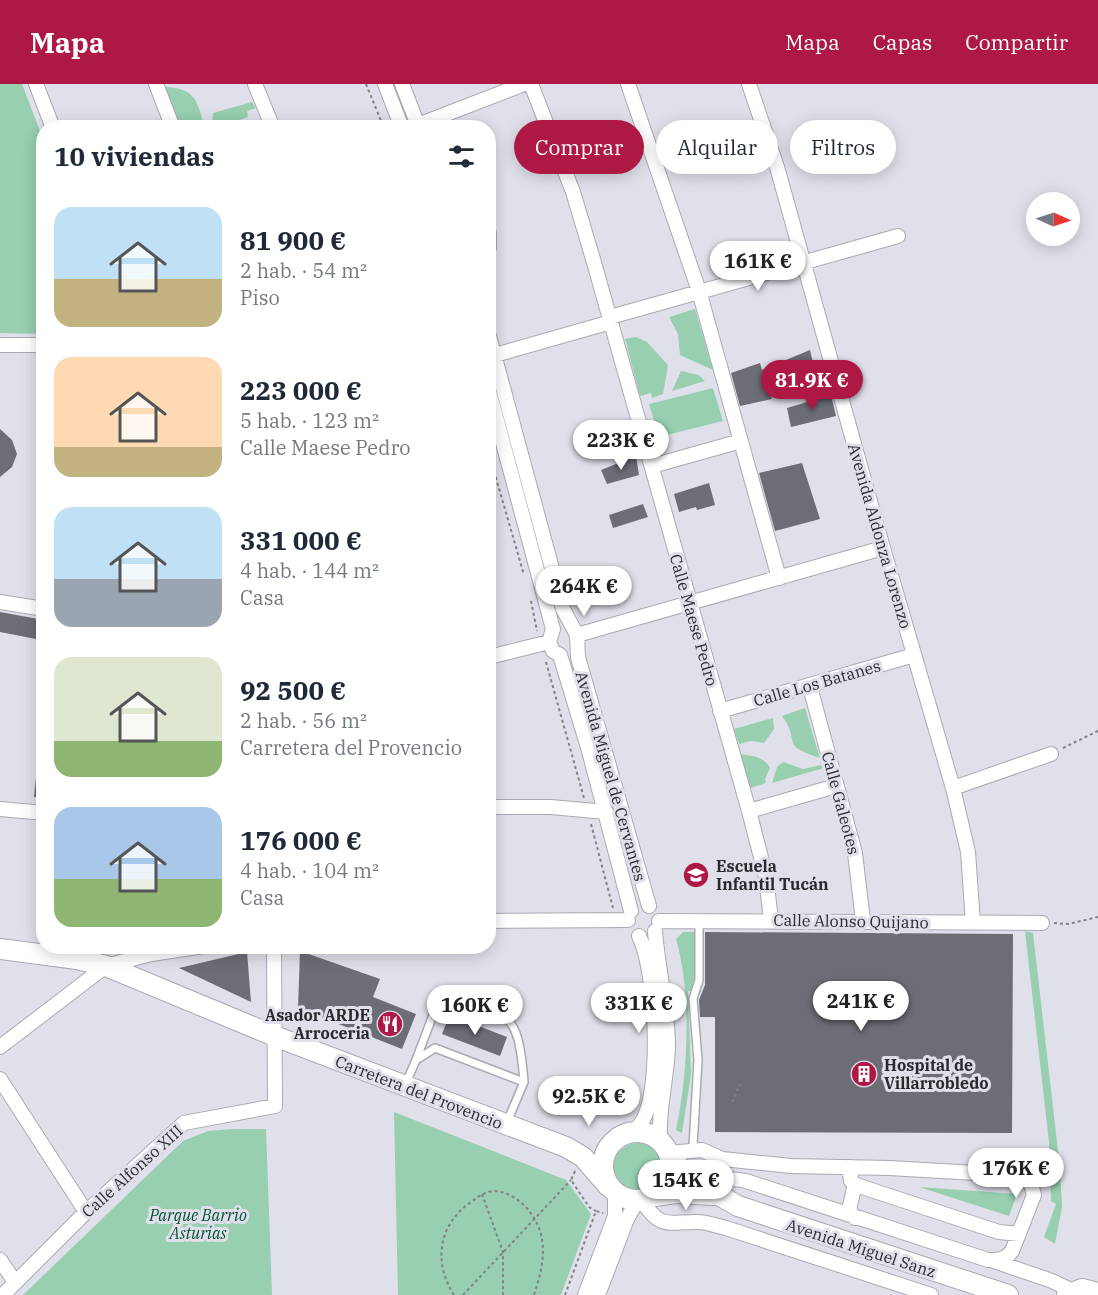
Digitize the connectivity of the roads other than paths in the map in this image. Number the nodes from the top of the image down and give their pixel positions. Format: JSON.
{"nodes":[{"id":1,"x":36,"y":84,"type":"edge"},
{"id":2,"x":156,"y":84,"type":"edge"},
{"id":3,"x":255,"y":84,"type":"edge"},
{"id":4,"x":385,"y":84,"type":"edge"},
{"id":5,"x":402,"y":84,"type":"edge"},
{"id":6,"x":524,"y":84,"type":"edge"},
{"id":7,"x":531,"y":84,"type":"edge"},
{"id":8,"x":628,"y":84,"type":"edge"},
{"id":9,"x":749,"y":84,"type":"edge"},
{"id":10,"x":50,"y":120,"type":"edge"},
{"id":11,"x":170,"y":120,"type":"edge"},
{"id":12,"x":270,"y":120,"type":"edge"},
{"id":13,"x":399,"y":120,"type":"edge"},
{"id":14,"x":417,"y":120,"type":"edge"},
{"id":15,"x":434,"y":120,"type":"edge"},
{"id":16,"x":898,"y":236,"type":"dead end"},
{"id":17,"x":805,"y":264,"type":"junction"},
{"id":18,"x":699,"y":291,"type":"junction"},
{"id":19,"x":611,"y":319,"type":"junction"},
{"id":20,"x":0,"y":345,"type":"edge"},
{"id":21,"x":36,"y":345,"type":"edge"},
{"id":22,"x":496,"y":355,"type":"edge"},
{"id":23,"x":496,"y":359,"type":"edge"},
{"id":24,"x":496,"y":417,"type":"edge"},
{"id":25,"x":741,"y":441,"type":"junction"},
{"id":26,"x":652,"y":466,"type":"junction"},
{"id":27,"x":883,"y":548,"type":"junction"},
{"id":28,"x":779,"y":578,"type":"junction"},
{"id":29,"x":0,"y":602,"type":"edge"},
{"id":30,"x":689,"y":603,"type":"junction"},
{"id":31,"x":36,"y":608,"type":"edge"},
{"id":32,"x":553,"y":629,"type":"junction"},
{"id":33,"x":575,"y":635,"type":"junction"},
{"id":34,"x":545,"y":643,"type":"junction"},
{"id":35,"x":496,"y":655,"type":"edge"},
{"id":36,"x":560,"y":655,"type":"junction"},
{"id":37,"x":914,"y":655,"type":"junction"},
{"id":38,"x":810,"y":687,"type":"junction"},
{"id":39,"x":720,"y":711,"type":"junction"},
{"id":40,"x":1051,"y":754,"type":"road end"},
{"id":41,"x":836,"y":786,"type":"junction"},
{"id":42,"x":953,"y":788,"type":"junction"},
{"id":43,"x":496,"y":807,"type":"edge"},
{"id":44,"x":0,"y":809,"type":"edge"},
{"id":45,"x":36,"y":812,"type":"edge"},
{"id":46,"x":606,"y":812,"type":"junction"},
{"id":47,"x":749,"y":812,"type":"junction"},
{"id":48,"x":649,"y":906,"type":"junction"},
{"id":49,"x":625,"y":917,"type":"junction"},
{"id":50,"x":699,"y":919,"type":"junction"},
{"id":51,"x":771,"y":920,"type":"junction"},
{"id":52,"x":496,"y":921,"type":"edge"},
{"id":53,"x":863,"y":921,"type":"junction"},
{"id":54,"x":1042,"y":922,"type":"road end"},
{"id":55,"x":974,"y":923,"type":"junction"},
{"id":56,"x":657,"y":926,"type":"junction"},
{"id":57,"x":639,"y":936,"type":"junction"},
{"id":58,"x":0,"y":949,"type":"edge"},
{"id":59,"x":36,"y":954,"type":"edge"},
{"id":60,"x":38,"y":954,"type":"edge"},
{"id":61,"x":151,"y":954,"type":"edge"},
{"id":62,"x":274,"y":954,"type":"edge"},
{"id":63,"x":106,"y":966,"type":"junction"},
{"id":64,"x":277,"y":1037,"type":"junction"},
{"id":65,"x":0,"y":1047,"type":"edge"},
{"id":66,"x":416,"y":1060,"type":"junction"},
{"id":67,"x":0,"y":1079,"type":"edge"},
{"id":68,"x":524,"y":1082,"type":"junction"},
{"id":69,"x":405,"y":1086,"type":"junction"},
{"id":70,"x":507,"y":1125,"type":"junction"},
{"id":71,"x":623,"y":1136,"type":"junction"},
{"id":72,"x":695,"y":1149,"type":"junction"},
{"id":73,"x":666,"y":1150,"type":"junction"},
{"id":74,"x":575,"y":1152,"type":"junction"},
{"id":75,"x":849,"y":1167,"type":"junction"},
{"id":76,"x":855,"y":1184,"type":"junction"},
{"id":77,"x":612,"y":1189,"type":"junction"},
{"id":78,"x":712,"y":1193,"type":"junction"},
{"id":79,"x":645,"y":1199,"type":"junction"},
{"id":80,"x":86,"y":1212,"type":"junction"},
{"id":81,"x":855,"y":1218,"type":"junction"},
{"id":82,"x":1019,"y":1234,"type":"junction"},
{"id":83,"x":981,"y":1257,"type":"junction"},
{"id":84,"x":0,"y":1260,"type":"edge"},
{"id":85,"x":15,"y":1282,"type":"junction"},
{"id":86,"x":1070,"y":1293,"type":"edge"},
{"id":87,"x":1098,"y":1293,"type":"edge"},
{"id":88,"x":3,"y":1295,"type":"edge"},
{"id":89,"x":585,"y":1295,"type":"edge"},
{"id":90,"x":598,"y":1295,"type":"edge"},
{"id":91,"x":931,"y":1295,"type":"edge"},
{"id":92,"x":1008,"y":1295,"type":"edge"}],
"edges":[{"from":1,"to":10,"type":"street"},
{"from":2,"to":11,"type":"street"},
{"from":3,"to":12,"type":"street"},
{"from":4,"to":13,"type":"street"},
{"from":5,"to":14,"type":"street"},
{"from":6,"to":15,"type":"street"},
{"from":7,"to":19,"type":"street","name":"Calle Maese Pedro"},
{"from":8,"to":18,"type":"street"},
{"from":9,"to":17,"type":"street","name":"Avenida Aldonza Lorenzo"},
{"from":16,"to":17,"type":"street"},
{"from":17,"to":18,"type":"street"},
{"from":17,"to":27,"type":"street","name":"Avenida Aldonza Lorenzo"},
{"from":18,"to":19,"type":"street"},
{"from":18,"to":25,"type":"street"},
{"from":19,"to":22,"type":"street"},
{"from":19,"to":26,"type":"street","name":"Calle Maese Pedro"},
{"from":20,"to":21,"type":"street"},
{"from":23,"to":33,"type":"street","name":"Avenida Miguel de Cervantes"},
{"from":24,"to":32,"type":"street"},
{"from":25,"to":26,"type":"street"},
{"from":25,"to":28,"type":"street"},
{"from":26,"to":30,"type":"street","name":"Calle Maese Pedro"},
{"from":27,"to":28,"type":"street"},
{"from":27,"to":37,"type":"street","name":"Avenida Aldonza Lorenzo"},
{"from":28,"to":30,"type":"street"},
{"from":29,"to":31,"type":"street"},
{"from":30,"to":33,"type":"street"},
{"from":30,"to":39,"type":"street","name":"Calle Maese Pedro"},
{"from":32,"to":33,"type":"street"},
{"from":32,"to":34,"type":"street"},
{"from":33,"to":36,"type":"street","name":"Avenida Miguel de Cervantes"},
{"from":33,"to":48,"type":"street","name":"Avenida Miguel de Cervantes"},
{"from":34,"to":35,"type":"street"},
{"from":34,"to":36,"type":"street","name":"Avenida Miguel de Cervantes"},
{"from":36,"to":46,"type":"street","name":"Avenida Miguel de Cervantes"},
{"from":37,"to":38,"type":"street","name":"Calle Los Batanes"},
{"from":37,"to":42,"type":"street","name":"Avenida Aldonza Lorenzo"},
{"from":38,"to":39,"type":"street","name":"Calle Los Batanes"},
{"from":38,"to":41,"type":"street","name":"Calle Galeotes"},
{"from":39,"to":47,"type":"street","name":"Calle Maese Pedro"},
{"from":40,"to":42,"type":"street"},
{"from":41,"to":47,"type":"street"},
{"from":41,"to":53,"type":"street","name":"Calle Galeotes"},
{"from":42,"to":55,"type":"street","name":"Avenida Aldonza Lorenzo"},
{"from":43,"to":46,"type":"street"},
{"from":44,"to":45,"type":"street"},
{"from":46,"to":49,"type":"street","name":"Avenida Miguel de Cervantes"},
{"from":47,"to":51,"type":"street","name":"Calle Maese Pedro"},
{"from":48,"to":49,"type":"street"},
{"from":48,"to":56,"type":"street"},
{"from":49,"to":52,"type":"street"},
{"from":49,"to":57,"type":"street"},
{"from":50,"to":51,"type":"street","name":"Calle Alonso Quijano"},
{"from":50,"to":56,"type":"street","name":"Calle Alonso Quijano"},
{"from":50,"to":72,"type":"lane"},
{"from":51,"to":53,"type":"street","name":"Calle Alonso Quijano"},
{"from":53,"to":55,"type":"street","name":"Calle Alonso Quijano"},
{"from":54,"to":55,"type":"street","name":"Calle Alonso Quijano"},
{"from":56,"to":57,"type":"street"},
{"from":56,"to":73,"type":"street"},
{"from":57,"to":71,"type":"street"},
{"from":58,"to":59,"type":"street","name":"Carretera del Provencio"},
{"from":60,"to":63,"type":"street","name":"Carretera del Provencio"},
{"from":61,"to":63,"type":"street"},
{"from":62,"to":64,"type":"street","name":"Calle Alfonso XIII"},
{"from":63,"to":64,"type":"street","name":"Carretera del Provencio"},
{"from":63,"to":65,"type":"street"},
{"from":64,"to":69,"type":"street","name":"Carretera del Provencio"},
{"from":64,"to":80,"type":"street","name":"Calle Alfonso XIII"},
{"from":66,"to":68,"type":"lane"},
{"from":66,"to":68,"type":"lane"},
{"from":66,"to":69,"type":"lane"},
{"from":67,"to":80,"type":"street"},
{"from":68,"to":70,"type":"lane"},
{"from":69,"to":70,"type":"street","name":"Carretera del Provencio"},
{"from":70,"to":74,"type":"street","name":"Carretera del Provencio"},
{"from":71,"to":73,"type":"street"},
{"from":71,"to":74,"type":"street","name":"Carretera del Provencio"},
{"from":71,"to":77,"type":"street"},
{"from":72,"to":73,"type":"street"},
{"from":72,"to":75,"type":"street"},
{"from":73,"to":78,"type":"street","name":"Avenida Miguel Sanz"},
{"from":73,"to":79,"type":"street"},
{"from":74,"to":77,"type":"street","name":"Carretera del Provencio"},
{"from":75,"to":76,"type":"street"},
{"from":75,"to":82,"type":"street"},
{"from":76,"to":81,"type":"street"},
{"from":76,"to":82,"type":"street"},
{"from":77,"to":79,"type":"street"},
{"from":77,"to":89,"type":"street"},
{"from":78,"to":79,"type":"street","name":"Avenida Miguel Sanz"},
{"from":78,"to":81,"type":"street"},
{"from":78,"to":92,"type":"street","name":"Avenida Miguel Sanz"},
{"from":79,"to":90,"type":"street"},
{"from":79,"to":91,"type":"street"},
{"from":80,"to":85,"type":"street","name":"Calle Alfonso XIII"},
{"from":81,"to":83,"type":"street"},
{"from":82,"to":83,"type":"street"},
{"from":83,"to":86,"type":"street"},
{"from":84,"to":85,"type":"street"},
{"from":85,"to":88,"type":"street","name":"Calle Alfonso XIII"},
{"from":86,"to":87,"type":"street"}]}
